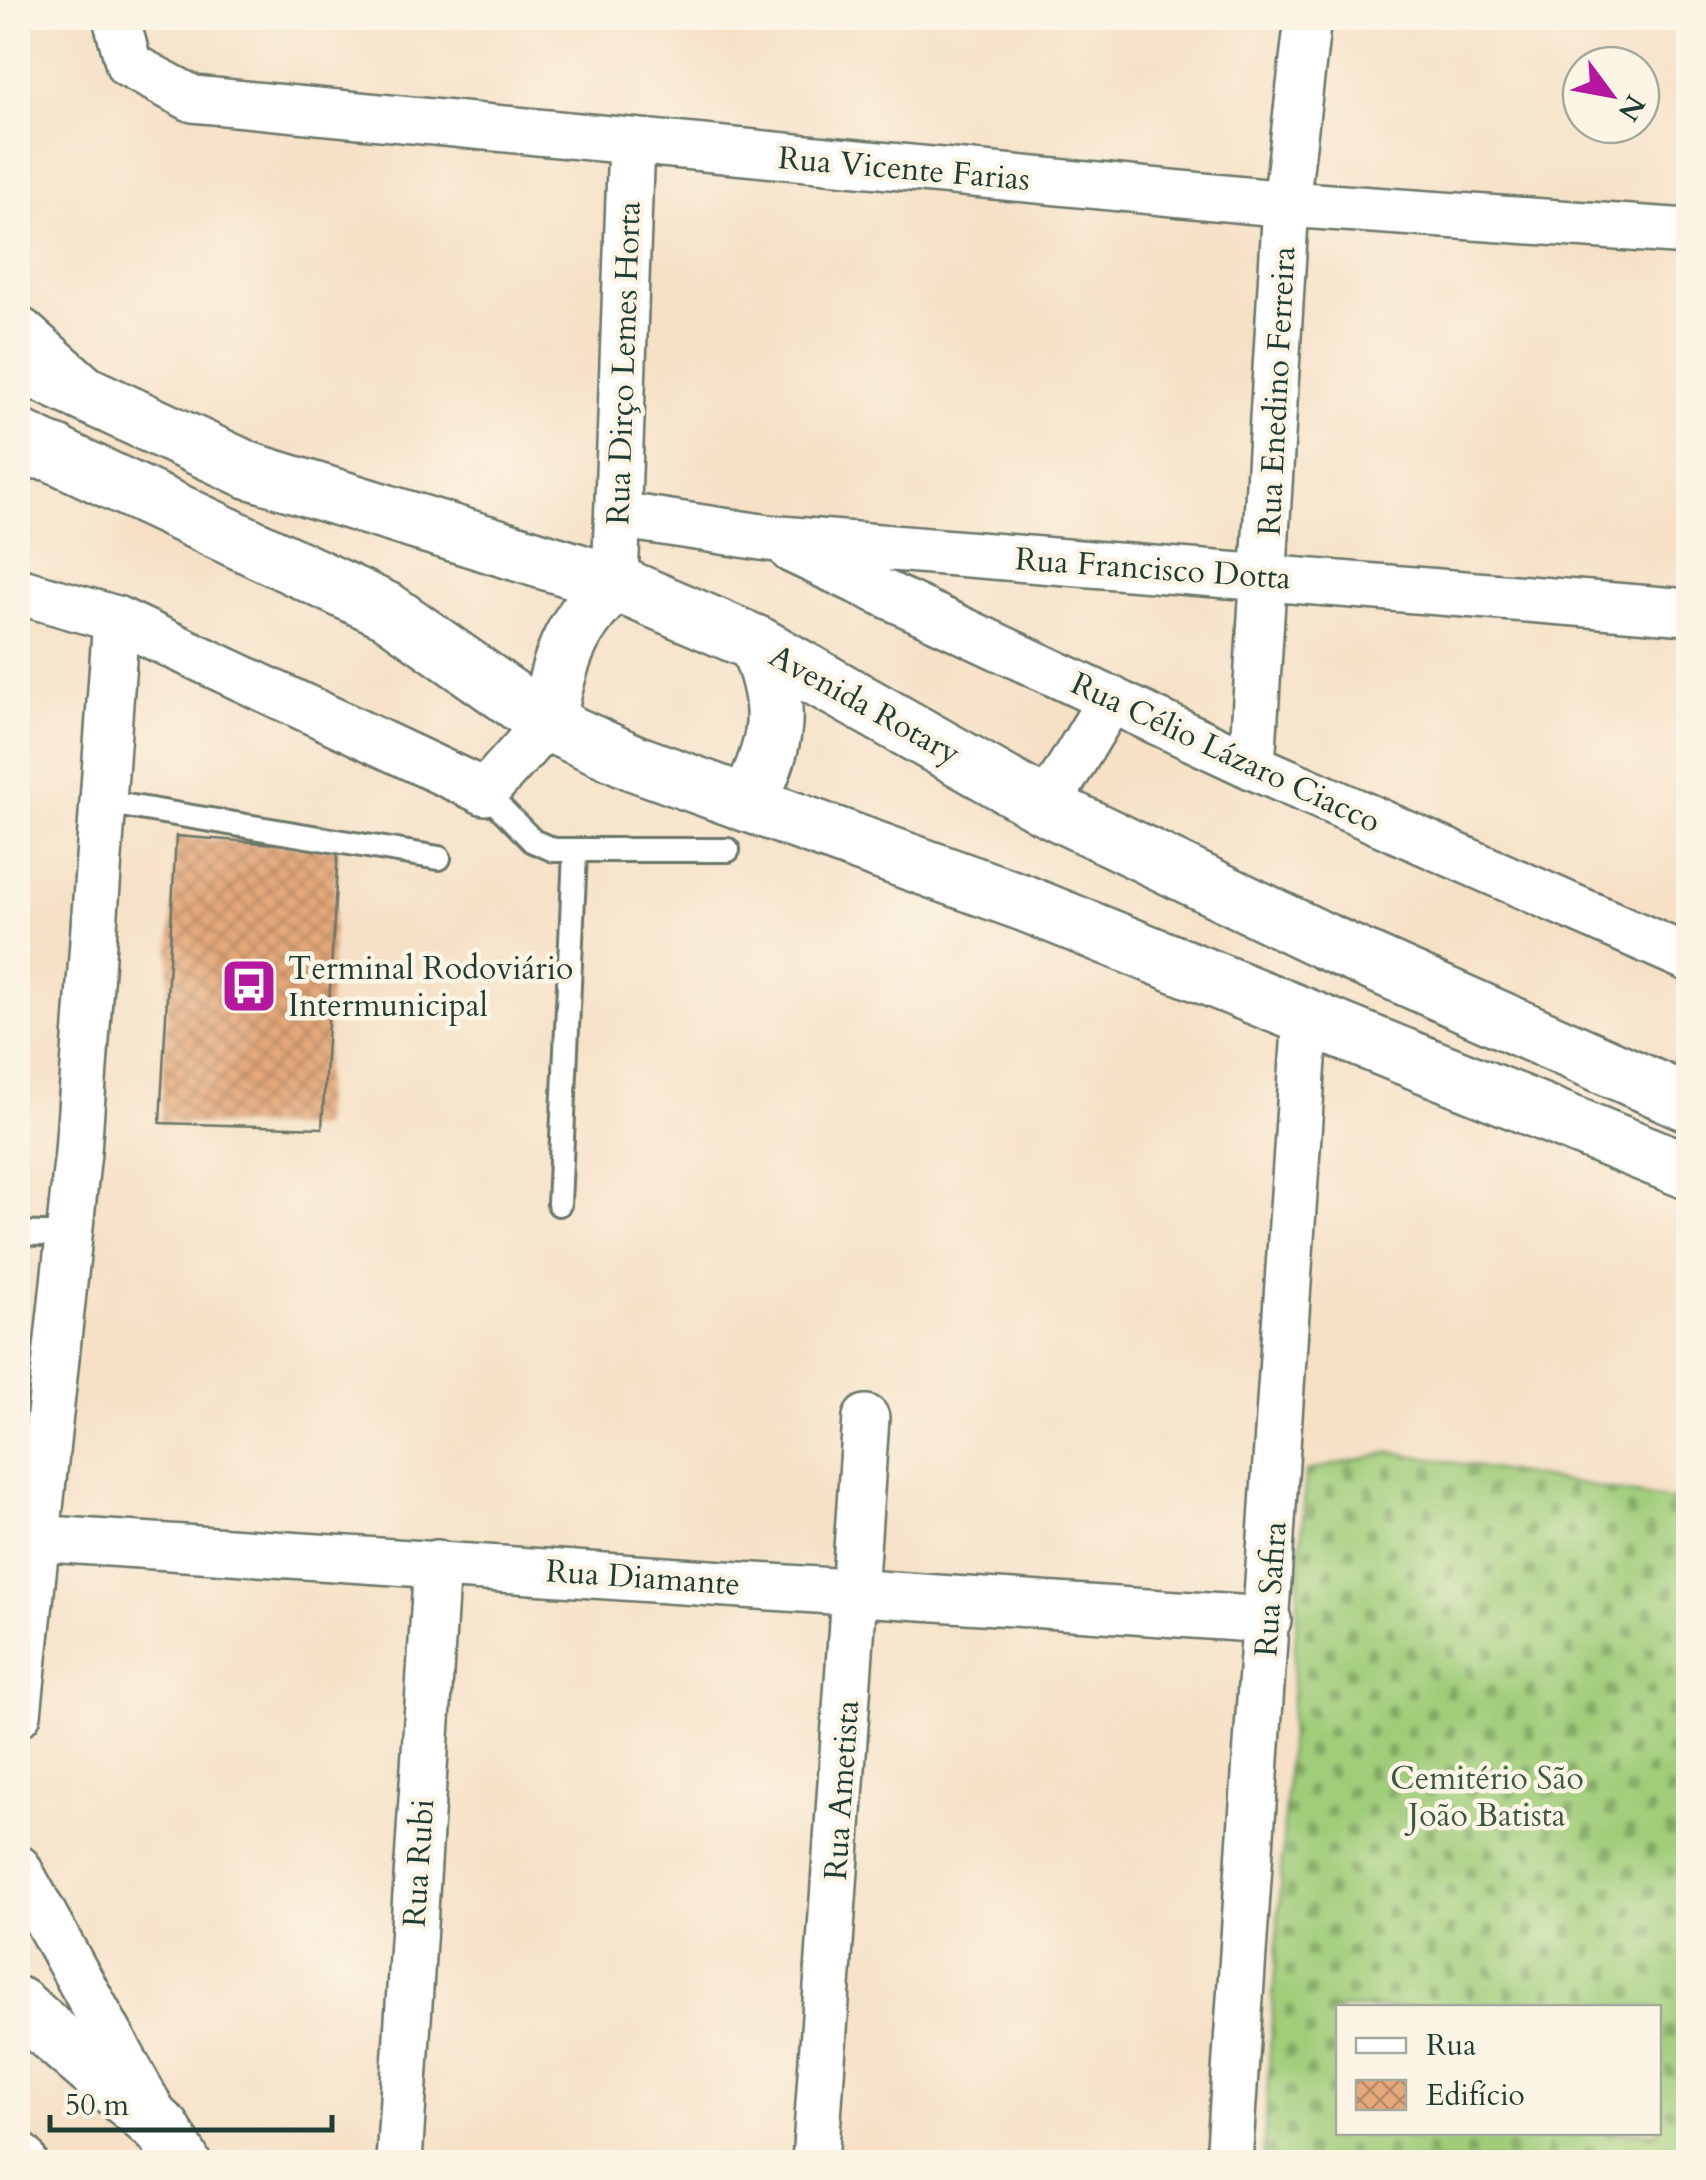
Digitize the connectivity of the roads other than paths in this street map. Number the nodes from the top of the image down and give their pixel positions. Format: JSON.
{"nodes":[{"id":1,"x":116,"y":18,"type":"edge"},
{"id":2,"x":1308,"y":18,"type":"edge"},
{"id":3,"x":631,"y":142,"type":"junction"},
{"id":4,"x":1286,"y":204,"type":"junction"},
{"id":5,"x":1688,"y":232,"type":"edge"},
{"id":6,"x":18,"y":334,"type":"edge"},
{"id":7,"x":18,"y":364,"type":"edge"},
{"id":8,"x":80,"y":390,"type":"junction"},
{"id":9,"x":30,"y":446,"type":"edge"},
{"id":10,"x":618,"y":516,"type":"junction"},
{"id":11,"x":768,"y":538,"type":"junction"},
{"id":12,"x":1265,"y":576,"type":"junction"},
{"id":13,"x":615,"y":584,"type":"junction"},
{"id":14,"x":18,"y":591,"type":"edge"},
{"id":15,"x":1688,"y":612,"type":"edge"},
{"id":16,"x":116,"y":619,"type":"junction"},
{"id":17,"x":757,"y":644,"type":"junction"},
{"id":18,"x":1111,"y":700,"type":"junction"},
{"id":19,"x":548,"y":723,"type":"junction"},
{"id":20,"x":1252,"y":766,"type":"junction"},
{"id":21,"x":485,"y":792,"type":"junction"},
{"id":22,"x":103,"y":802,"type":"junction"},
{"id":23,"x":1046,"y":807,"type":"junction"},
{"id":24,"x":738,"y":827,"type":"junction"},
{"id":25,"x":575,"y":853,"type":"junction"},
{"id":26,"x":439,"y":858,"type":"dead end"},
{"id":27,"x":1688,"y":958,"type":"edge"},
{"id":28,"x":1306,"y":1014,"type":"junction"},
{"id":29,"x":1688,"y":1103,"type":"edge"},
{"id":30,"x":1688,"y":1171,"type":"edge"},
{"id":31,"x":559,"y":1204,"type":"dead end"},
{"id":32,"x":18,"y":1233,"type":"edge"},
{"id":33,"x":67,"y":1235,"type":"junction"},
{"id":34,"x":866,"y":1418,"type":"dead end"},
{"id":35,"x":26,"y":1537,"type":"edge"},
{"id":36,"x":436,"y":1562,"type":"junction"},
{"id":37,"x":854,"y":1591,"type":"junction"},
{"id":38,"x":1268,"y":1620,"type":"junction"},
{"id":39,"x":18,"y":1714,"type":"edge"},
{"id":40,"x":18,"y":1868,"type":"edge"},
{"id":41,"x":18,"y":2005,"type":"edge"},
{"id":42,"x":172,"y":2146,"type":"edge"},
{"id":43,"x":399,"y":2162,"type":"edge"},
{"id":44,"x":814,"y":2162,"type":"edge"},
{"id":45,"x":1229,"y":2162,"type":"edge"}],
"edges":[{"from":1,"to":3,"type":"street","name":"Rua Vicente Farias"},
{"from":2,"to":4,"type":"street","name":"Rua Enedino Ferreira"},
{"from":3,"to":4,"type":"street","name":"Rua Vicente Farias"},
{"from":3,"to":10,"type":"street","name":"Rua Dirço Lemes Horta"},
{"from":4,"to":5,"type":"street","name":"Rua Vicente Farias"},
{"from":4,"to":12,"type":"street","name":"Rua Enedino Ferreira"},
{"from":6,"to":8,"type":"main road"},
{"from":7,"to":8,"type":"main road","name":"Avenida Rotary"},
{"from":8,"to":13,"type":"main road","name":"Avenida Rotary"},
{"from":9,"to":19,"type":"main road"},
{"from":10,"to":11,"type":"street","name":"Rua Francisco Dotta"},
{"from":10,"to":13,"type":"street","name":"Rua Dirço Lemes Horta"},
{"from":11,"to":12,"type":"street","name":"Rua Francisco Dotta"},
{"from":11,"to":18,"type":"street","name":"Rua Célio Lázaro Ciacco"},
{"from":12,"to":15,"type":"street","name":"Rua Francisco Dotta"},
{"from":12,"to":20,"type":"street","name":"Rua Enedino Ferreira"},
{"from":13,"to":17,"type":"main road","name":"Avenida Rotary"},
{"from":13,"to":19,"type":"main road"},
{"from":14,"to":16,"type":"street"},
{"from":16,"to":21,"type":"street"},
{"from":16,"to":22,"type":"street"},
{"from":17,"to":23,"type":"main road","name":"Avenida Rotary"},
{"from":17,"to":24,"type":"main road"},
{"from":18,"to":20,"type":"street","name":"Rua Célio Lázaro Ciacco"},
{"from":18,"to":23,"type":"street"},
{"from":19,"to":21,"type":"street"},
{"from":19,"to":24,"type":"main road"},
{"from":20,"to":27,"type":"street","name":"Rua Célio Lázaro Ciacco"},
{"from":21,"to":25,"type":"lane"},
{"from":22,"to":26,"type":"lane"},
{"from":22,"to":33,"type":"street"},
{"from":23,"to":29,"type":"main road","name":"Avenida Rotary"},
{"from":24,"to":25,"type":"lane"},
{"from":24,"to":28,"type":"main road"},
{"from":25,"to":31,"type":"lane"},
{"from":28,"to":30,"type":"main road"},
{"from":28,"to":38,"type":"street","name":"Rua Safira"},
{"from":32,"to":33,"type":"lane"},
{"from":33,"to":35,"type":"street"},
{"from":34,"to":37,"type":"street","name":"Rua Ametista"},
{"from":35,"to":36,"type":"street","name":"Rua Diamante"},
{"from":35,"to":39,"type":"street"},
{"from":36,"to":37,"type":"street","name":"Rua Diamante"},
{"from":36,"to":43,"type":"street","name":"Rua Rubi"},
{"from":37,"to":38,"type":"street","name":"Rua Diamante"},
{"from":37,"to":44,"type":"street","name":"Rua Ametista"},
{"from":38,"to":45,"type":"street","name":"Rua Safira"},
{"from":40,"to":42,"type":"street"},
{"from":41,"to":42,"type":"main road"}]}
